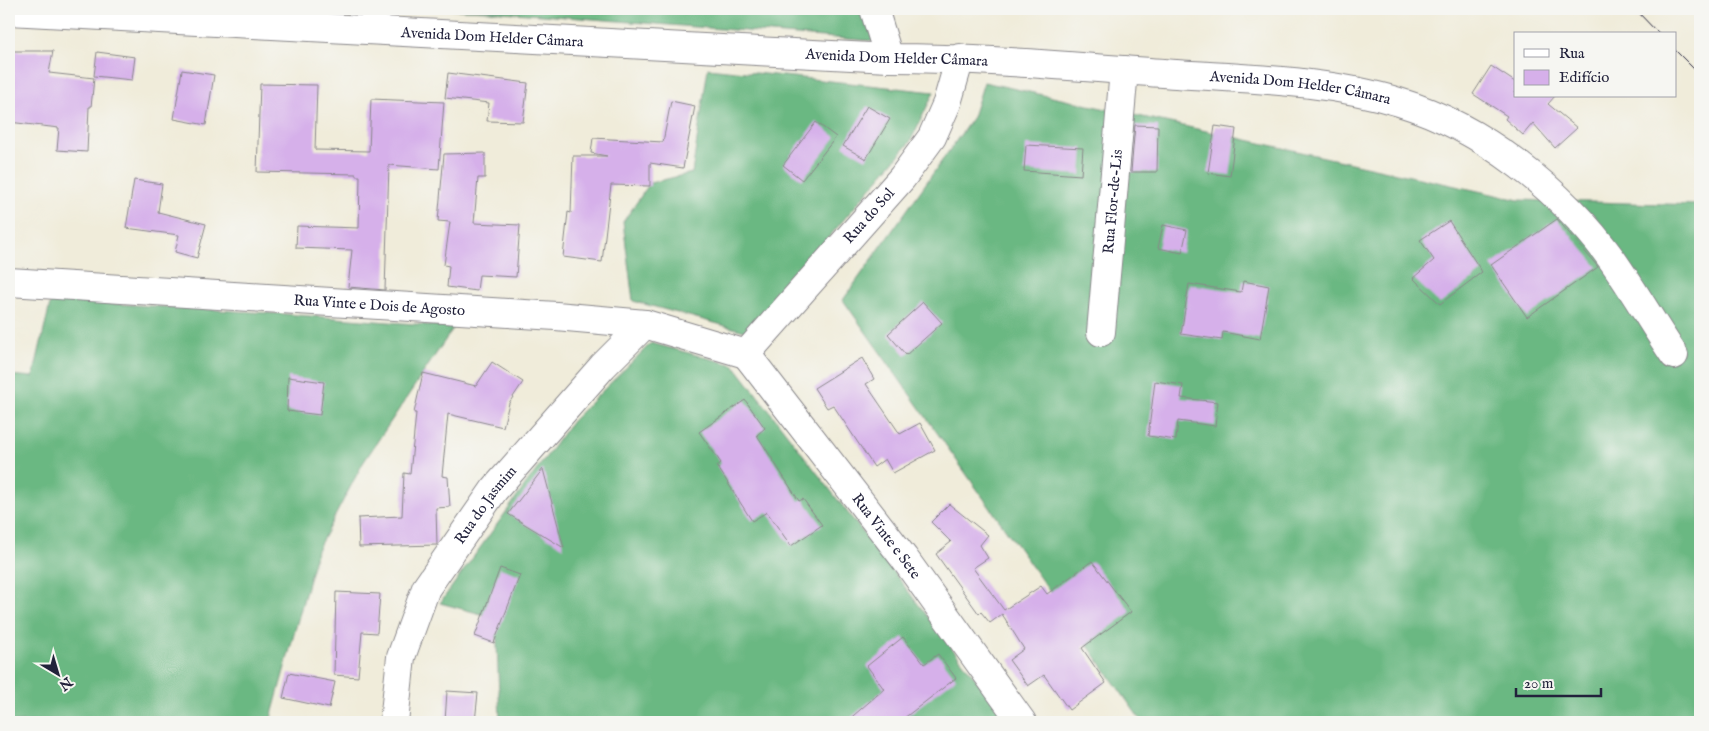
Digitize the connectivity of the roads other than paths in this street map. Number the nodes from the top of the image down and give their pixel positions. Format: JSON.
{"nodes":[{"id":1,"x":874,"y":9,"type":"edge"},
{"id":2,"x":9,"y":11,"type":"edge"},
{"id":3,"x":889,"y":58,"type":"junction"},
{"id":4,"x":960,"y":58,"type":"junction"},
{"id":5,"x":1124,"y":70,"type":"junction"},
{"id":6,"x":9,"y":282,"type":"edge"},
{"id":7,"x":645,"y":324,"type":"junction"},
{"id":8,"x":1101,"y":332,"type":"dead end"},
{"id":9,"x":746,"y":354,"type":"junction"},
{"id":10,"x":1674,"y":355,"type":"dead end"},
{"id":11,"x":394,"y":722,"type":"edge"},
{"id":12,"x":1022,"y":722,"type":"edge"}],
"edges":[{"from":1,"to":3,"type":"street"},
{"from":2,"to":3,"type":"street","name":"Avenida Dom Helder Câmara"},
{"from":3,"to":4,"type":"street","name":"Avenida Dom Helder Câmara"},
{"from":4,"to":5,"type":"street","name":"Avenida Dom Helder Câmara"},
{"from":4,"to":9,"type":"street","name":"Rua do Sol"},
{"from":5,"to":8,"type":"street","name":"Rua Flor-de-Lis"},
{"from":5,"to":10,"type":"street","name":"Avenida Dom Helder Câmara"},
{"from":6,"to":7,"type":"street","name":"Rua Vinte e Dois de Agosto"},
{"from":7,"to":9,"type":"street","name":"Rua Vinte e Dois de Agosto"},
{"from":7,"to":11,"type":"street","name":"Rua do Jasmim"},
{"from":9,"to":12,"type":"street","name":"Rua Vinte e Sete"}]}
